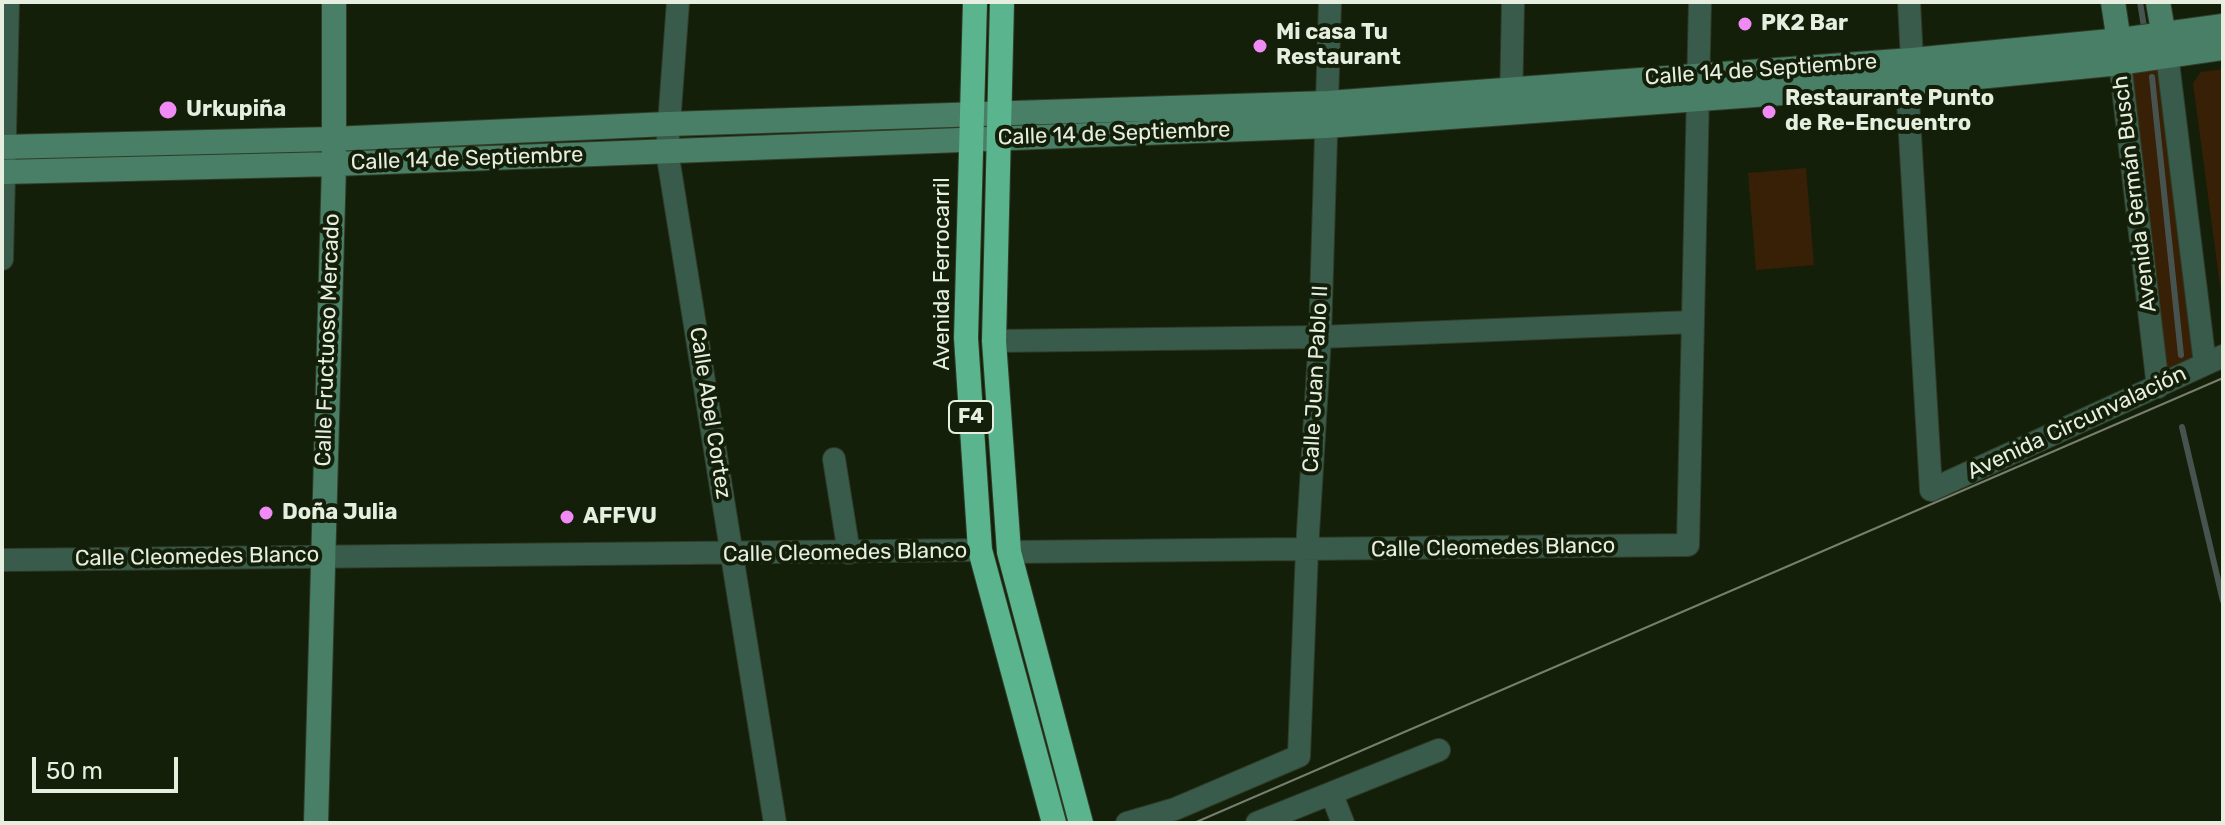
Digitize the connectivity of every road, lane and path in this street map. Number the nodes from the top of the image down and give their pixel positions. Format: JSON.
{"nodes":[{"id":1,"x":8,"y":2,"type":"edge"},
{"id":2,"x":334,"y":2,"type":"edge"},
{"id":3,"x":678,"y":2,"type":"edge"},
{"id":4,"x":975,"y":2,"type":"edge"},
{"id":5,"x":1002,"y":2,"type":"edge"},
{"id":6,"x":1330,"y":2,"type":"edge"},
{"id":7,"x":1513,"y":2,"type":"edge"},
{"id":8,"x":1700,"y":2,"type":"edge"},
{"id":9,"x":1909,"y":2,"type":"edge"},
{"id":10,"x":2113,"y":2,"type":"edge"},
{"id":11,"x":2158,"y":2,"type":"edge"},
{"id":12,"x":2223,"y":26,"type":"edge"},
{"id":13,"x":2165,"y":43,"type":"junction"},
{"id":14,"x":2223,"y":48,"type":"edge"},
{"id":15,"x":2121,"y":52,"type":"junction"},
{"id":16,"x":1910,"y":72,"type":"junction"},
{"id":17,"x":1698,"y":74,"type":"junction"},
{"id":18,"x":1697,"y":99,"type":"junction"},
{"id":19,"x":1511,"y":102,"type":"junction"},
{"id":20,"x":997,"y":114,"type":"junction"},
{"id":21,"x":1327,"y":115,"type":"junction"},
{"id":22,"x":668,"y":124,"type":"junction"},
{"id":23,"x":970,"y":128,"type":"junction"},
{"id":24,"x":332,"y":139,"type":"junction"},
{"id":25,"x":998,"y":139,"type":"junction"},
{"id":26,"x":667,"y":151,"type":"junction"},
{"id":27,"x":4,"y":160,"type":"edge"},
{"id":28,"x":334,"y":164,"type":"junction"},
{"id":29,"x":2,"y":259,"type":"edge"},
{"id":30,"x":1693,"y":322,"type":"junction"},
{"id":31,"x":1320,"y":337,"type":"junction"},
{"id":32,"x":994,"y":341,"type":"junction"},
{"id":33,"x":2214,"y":360,"type":"edge"},
{"id":34,"x":2158,"y":387,"type":"junction"},
{"id":35,"x":834,"y":459,"type":"dead end"},
{"id":36,"x":1307,"y":549,"type":"junction"},
{"id":37,"x":980,"y":550,"type":"junction"},
{"id":38,"x":1009,"y":552,"type":"junction"},
{"id":39,"x":849,"y":553,"type":"junction"},
{"id":40,"x":322,"y":555,"type":"junction"},
{"id":41,"x":733,"y":555,"type":"junction"},
{"id":42,"x":2,"y":560,"type":"edge"},
{"id":43,"x":1439,"y":750,"type":"dead end"},
{"id":44,"x":1332,"y":795,"type":"junction"},
{"id":45,"x":316,"y":823,"type":"edge"},
{"id":46,"x":775,"y":823,"type":"edge"},
{"id":47,"x":1054,"y":823,"type":"edge"},
{"id":48,"x":1081,"y":823,"type":"edge"},
{"id":49,"x":1127,"y":823,"type":"edge"},
{"id":50,"x":1257,"y":823,"type":"edge"},
{"id":51,"x":1343,"y":823,"type":"edge"}],
"edges":[{"from":1,"to":27,"type":"street"},
{"from":2,"to":24,"type":"street","name":"Calle Fructuoso Mercado"},
{"from":3,"to":22,"type":"street","name":"Calle Abel Cortez"},
{"from":4,"to":23,"type":"highway","name":"Avenida Ferrocarril","number":"F4"},
{"from":5,"to":20,"type":"highway","number":"F4"},
{"from":6,"to":21,"type":"street","name":"Calle Juan Pablo II"},
{"from":7,"to":19,"type":"street"},
{"from":8,"to":17,"type":"street"},
{"from":9,"to":16,"type":"street"},
{"from":10,"to":15,"type":"street","name":"Avenida Germán Busch"},
{"from":11,"to":13,"type":"street"},
{"from":12,"to":13,"type":"street","name":"Calle 14 de Septiembre"},
{"from":13,"to":14,"type":"street","name":"Calle 14 de Septiembre"},
{"from":13,"to":15,"type":"street","name":"Calle 14 de Septiembre"},
{"from":13,"to":33,"type":"street"},
{"from":15,"to":16,"type":"street","name":"Calle 14 de Septiembre"},
{"from":15,"to":34,"type":"street","name":"Avenida Germán Busch"},
{"from":16,"to":17,"type":"street","name":"Calle 14 de Septiembre"},
{"from":16,"to":18,"type":"street","name":"Calle 14 de Septiembre"},
{"from":16,"to":34,"type":"street","name":"Avenida Circunvalación"},
{"from":17,"to":18,"type":"street"},
{"from":17,"to":19,"type":"street","name":"Calle 14 de Septiembre"},
{"from":18,"to":19,"type":"street","name":"Calle 14 de Septiembre"},
{"from":18,"to":30,"type":"street"},
{"from":19,"to":21,"type":"street","name":"Calle 14 de Septiembre"},
{"from":20,"to":21,"type":"street","name":"Calle 14 de Septiembre"},
{"from":20,"to":23,"type":"street","name":"Calle 14 de Septiembre"},
{"from":20,"to":25,"type":"highway","number":"F4"},
{"from":21,"to":25,"type":"street","name":"Calle 14 de Septiembre"},
{"from":21,"to":31,"type":"street","name":"Calle Juan Pablo II"},
{"from":22,"to":23,"type":"street","name":"Calle 14 de Septiembre"},
{"from":22,"to":24,"type":"street","name":"Calle 14 de Septiembre"},
{"from":22,"to":26,"type":"street","name":"Calle Abel Cortez"},
{"from":23,"to":25,"type":"street","name":"Calle 14 de Septiembre"},
{"from":23,"to":26,"type":"street","name":"Calle 14 de Septiembre"},
{"from":23,"to":37,"type":"highway","name":"Avenida Ferrocarril","number":"F4"},
{"from":24,"to":27,"type":"street","name":"Calle 14 de Septiembre"},
{"from":24,"to":28,"type":"street","name":"Calle Fructuoso Mercado"},
{"from":25,"to":32,"type":"highway","number":"F4"},
{"from":26,"to":28,"type":"street","name":"Calle 14 de Septiembre"},
{"from":26,"to":41,"type":"street","name":"Calle Abel Cortez"},
{"from":27,"to":28,"type":"street","name":"Calle 14 de Septiembre"},
{"from":27,"to":29,"type":"street"},
{"from":28,"to":40,"type":"street","name":"Calle Fructuoso Mercado"},
{"from":30,"to":31,"type":"street"},
{"from":30,"to":36,"type":"street","name":"Calle Cleomedes Blanco"},
{"from":31,"to":32,"type":"street"},
{"from":31,"to":36,"type":"street","name":"Calle Juan Pablo II"},
{"from":32,"to":38,"type":"highway","number":"F4"},
{"from":33,"to":34,"type":"street","name":"Avenida Circunvalación"},
{"from":35,"to":39,"type":"street"},
{"from":36,"to":38,"type":"street","name":"Calle Cleomedes Blanco"},
{"from":36,"to":49,"type":"street","name":"Calle Juan Pablo II"},
{"from":37,"to":38,"type":"street","name":"Calle Cleomedes Blanco"},
{"from":37,"to":39,"type":"street","name":"Calle Cleomedes Blanco"},
{"from":37,"to":47,"type":"highway","name":"Avenida Ferrocarril","number":"F4"},
{"from":38,"to":48,"type":"highway","number":"F4"},
{"from":39,"to":41,"type":"street","name":"Calle Cleomedes Blanco"},
{"from":40,"to":41,"type":"street","name":"Calle Cleomedes Blanco"},
{"from":40,"to":42,"type":"street","name":"Calle Cleomedes Blanco"},
{"from":40,"to":45,"type":"street","name":"Calle Fructuoso Mercado"},
{"from":41,"to":46,"type":"street","name":"Calle Abel Cortez"},
{"from":43,"to":44,"type":"street"},
{"from":44,"to":50,"type":"street"},
{"from":44,"to":51,"type":"street"}]}
